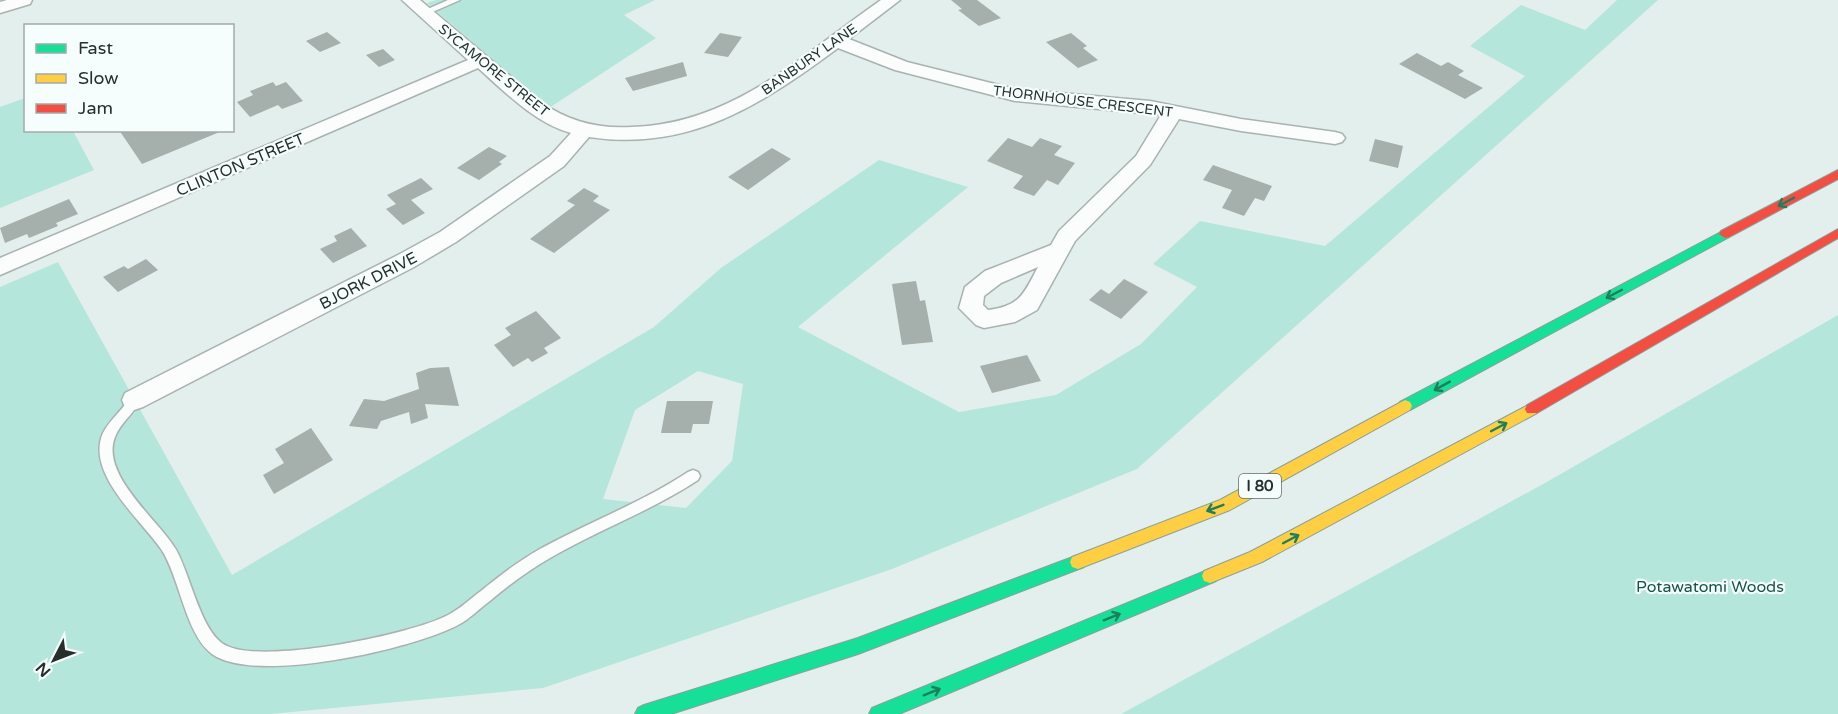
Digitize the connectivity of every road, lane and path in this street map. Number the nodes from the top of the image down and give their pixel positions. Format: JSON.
{"nodes":[{"id":1,"x":24,"y":0,"type":"edge"},
{"id":2,"x":410,"y":0,"type":"edge"},
{"id":3,"x":456,"y":0,"type":"edge"},
{"id":4,"x":892,"y":0,"type":"edge"},
{"id":5,"x":0,"y":8,"type":"edge"},
{"id":6,"x":425,"y":12,"type":"junction"},
{"id":7,"x":837,"y":40,"type":"junction"},
{"id":8,"x":480,"y":61,"type":"junction"},
{"id":9,"x":1173,"y":112,"type":"junction"},
{"id":10,"x":583,"y":132,"type":"junction"},
{"id":11,"x":1335,"y":138,"type":"dead end"},
{"id":12,"x":1838,"y":174,"type":"edge"},
{"id":13,"x":1838,"y":232,"type":"edge"},
{"id":14,"x":1059,"y":250,"type":"dead end"},
{"id":15,"x":0,"y":267,"type":"edge"},
{"id":16,"x":134,"y":400,"type":"joint"},
{"id":17,"x":693,"y":476,"type":"dead end"},
{"id":18,"x":644,"y":714,"type":"edge"},
{"id":19,"x":878,"y":714,"type":"edge"}],
"edges":[{"from":1,"to":5,"type":"street"},
{"from":2,"to":6,"type":"street","name":"SYCAMORE STREET"},
{"from":3,"to":6,"type":"lane"},
{"from":4,"to":7,"type":"street","name":"BANBURY LANE"},
{"from":6,"to":8,"type":"street","name":"SYCAMORE STREET"},
{"from":7,"to":9,"type":"street","name":"THORNHOUSE CRESCENT"},
{"from":7,"to":10,"type":"street","name":"BANBURY LANE"},
{"from":8,"to":10,"type":"street","name":"SYCAMORE STREET"},
{"from":8,"to":15,"type":"street","name":"CLINTON STREET"},
{"from":9,"to":11,"type":"street","name":"THORNHOUSE CRESCENT"},
{"from":9,"to":14,"type":"street"},
{"from":10,"to":16,"type":"street","name":"BJORK DRIVE"},
{"from":12,"to":18,"type":"highway","number":"I 80","one_way":true},
{"from":19,"to":13,"type":"highway","one_way":true},
{"from":16,"to":17,"type":"lane"}]}
